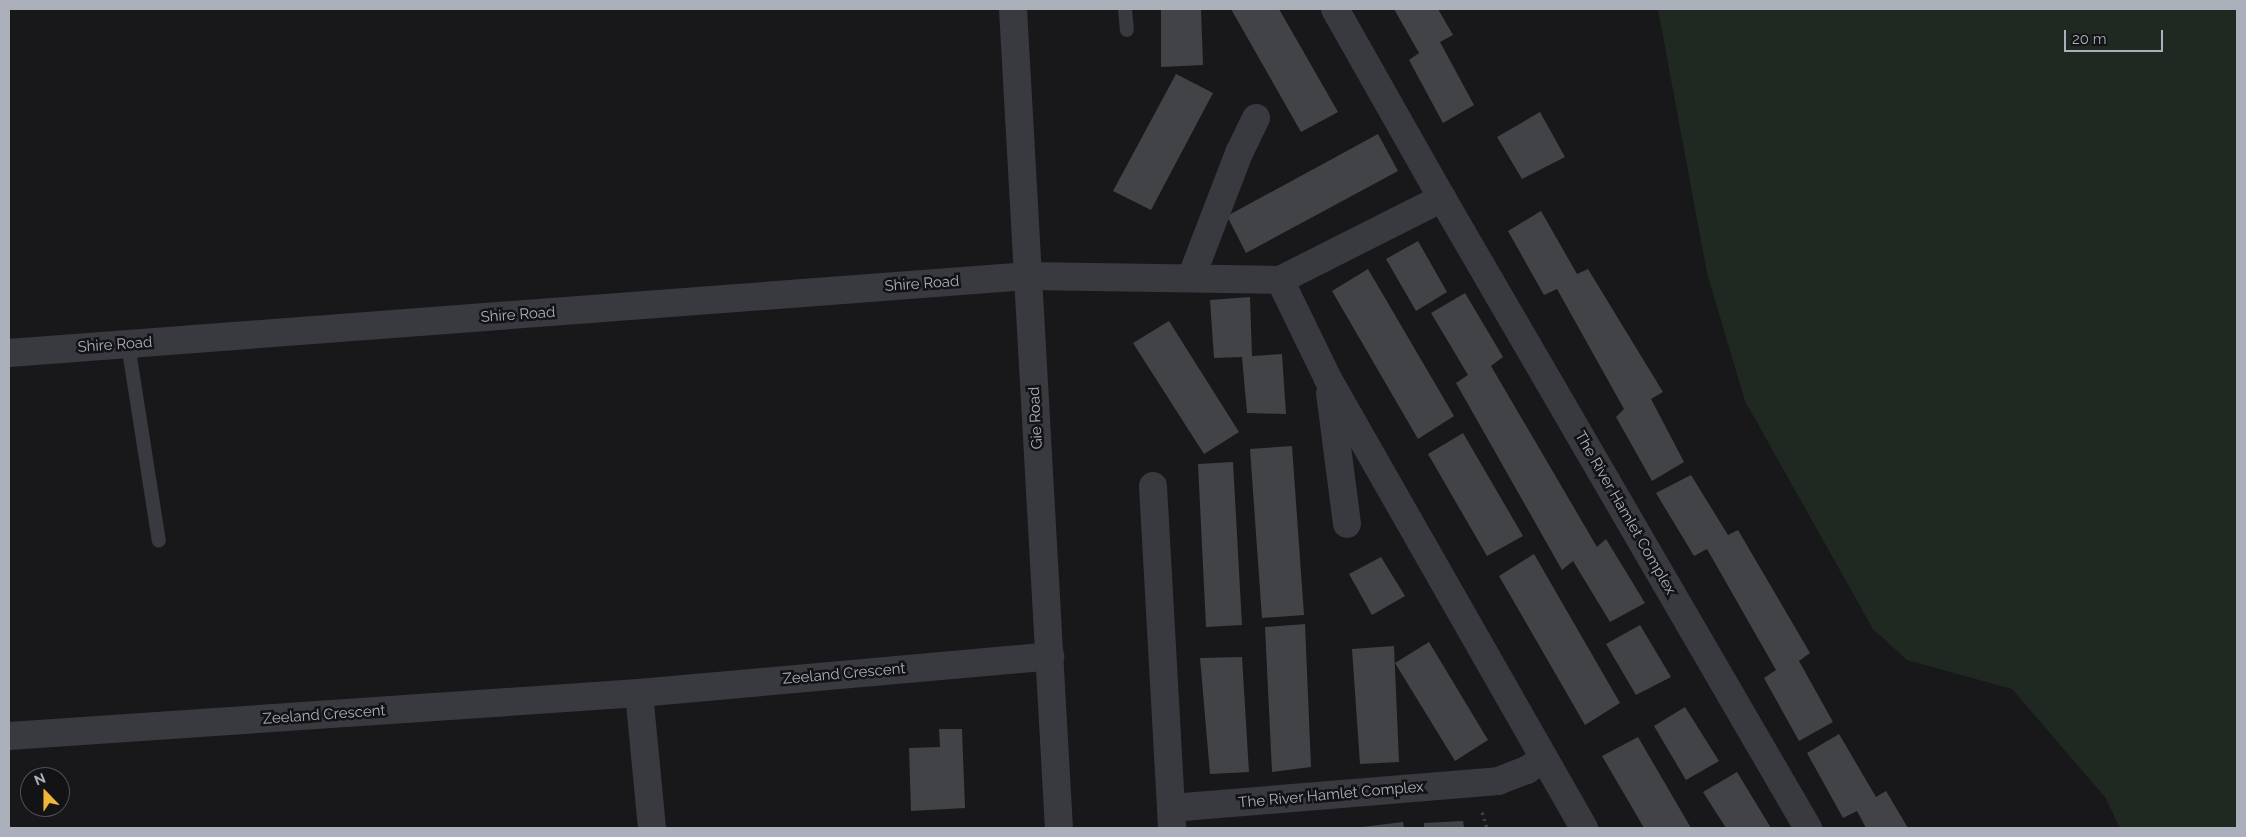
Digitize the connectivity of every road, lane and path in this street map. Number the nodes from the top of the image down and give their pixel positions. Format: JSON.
{"nodes":[{"id":1,"x":1013,"y":9,"type":"edge"},
{"id":2,"x":1125,"y":9,"type":"edge"},
{"id":3,"x":1335,"y":9,"type":"edge"},
{"id":4,"x":1127,"y":30,"type":"dead end"},
{"id":5,"x":1256,"y":118,"type":"dead end"},
{"id":6,"x":1442,"y":198,"type":"junction"},
{"id":7,"x":1028,"y":276,"type":"junction"},
{"id":8,"x":1191,"y":278,"type":"junction"},
{"id":9,"x":1280,"y":280,"type":"junction"},
{"id":10,"x":128,"y":344,"type":"junction"},
{"id":11,"x":9,"y":353,"type":"edge"},
{"id":12,"x":1328,"y":379,"type":"junction"},
{"id":13,"x":1153,"y":486,"type":"dead end"},
{"id":14,"x":1347,"y":524,"type":"dead end"},
{"id":15,"x":159,"y":542,"type":"dead end"},
{"id":16,"x":1050,"y":656,"type":"junction"},
{"id":17,"x":639,"y":693,"type":"junction"},
{"id":18,"x":9,"y":736,"type":"edge"},
{"id":19,"x":1544,"y":758,"type":"junction"},
{"id":20,"x":1172,"y":818,"type":"edge"},
{"id":21,"x":652,"y":828,"type":"edge"},
{"id":22,"x":1059,"y":828,"type":"edge"},
{"id":23,"x":1584,"y":828,"type":"edge"},
{"id":24,"x":1808,"y":828,"type":"edge"}],
"edges":[{"from":1,"to":7,"type":"street","name":"Gie Road"},
{"from":2,"to":4,"type":"lane"},
{"from":3,"to":6,"type":"street","name":"The River Hamlet Complex"},
{"from":5,"to":8,"type":"street"},
{"from":6,"to":9,"type":"street"},
{"from":6,"to":24,"type":"street","name":"The River Hamlet Complex"},
{"from":7,"to":8,"type":"street"},
{"from":7,"to":10,"type":"street","name":"Shire Road"},
{"from":7,"to":16,"type":"street","name":"Gie Road"},
{"from":8,"to":9,"type":"street"},
{"from":9,"to":12,"type":"street"},
{"from":10,"to":11,"type":"street","name":"Shire Road"},
{"from":10,"to":15,"type":"lane"},
{"from":12,"to":14,"type":"street"},
{"from":12,"to":19,"type":"street"},
{"from":13,"to":20,"type":"street","name":"The River Hamlet Complex"},
{"from":16,"to":17,"type":"street","name":"Zeeland Crescent"},
{"from":16,"to":22,"type":"street","name":"Gie Road"},
{"from":17,"to":18,"type":"street","name":"Zeeland Crescent"},
{"from":17,"to":21,"type":"street"},
{"from":19,"to":20,"type":"street","name":"The River Hamlet Complex"},
{"from":19,"to":23,"type":"street"}]}
